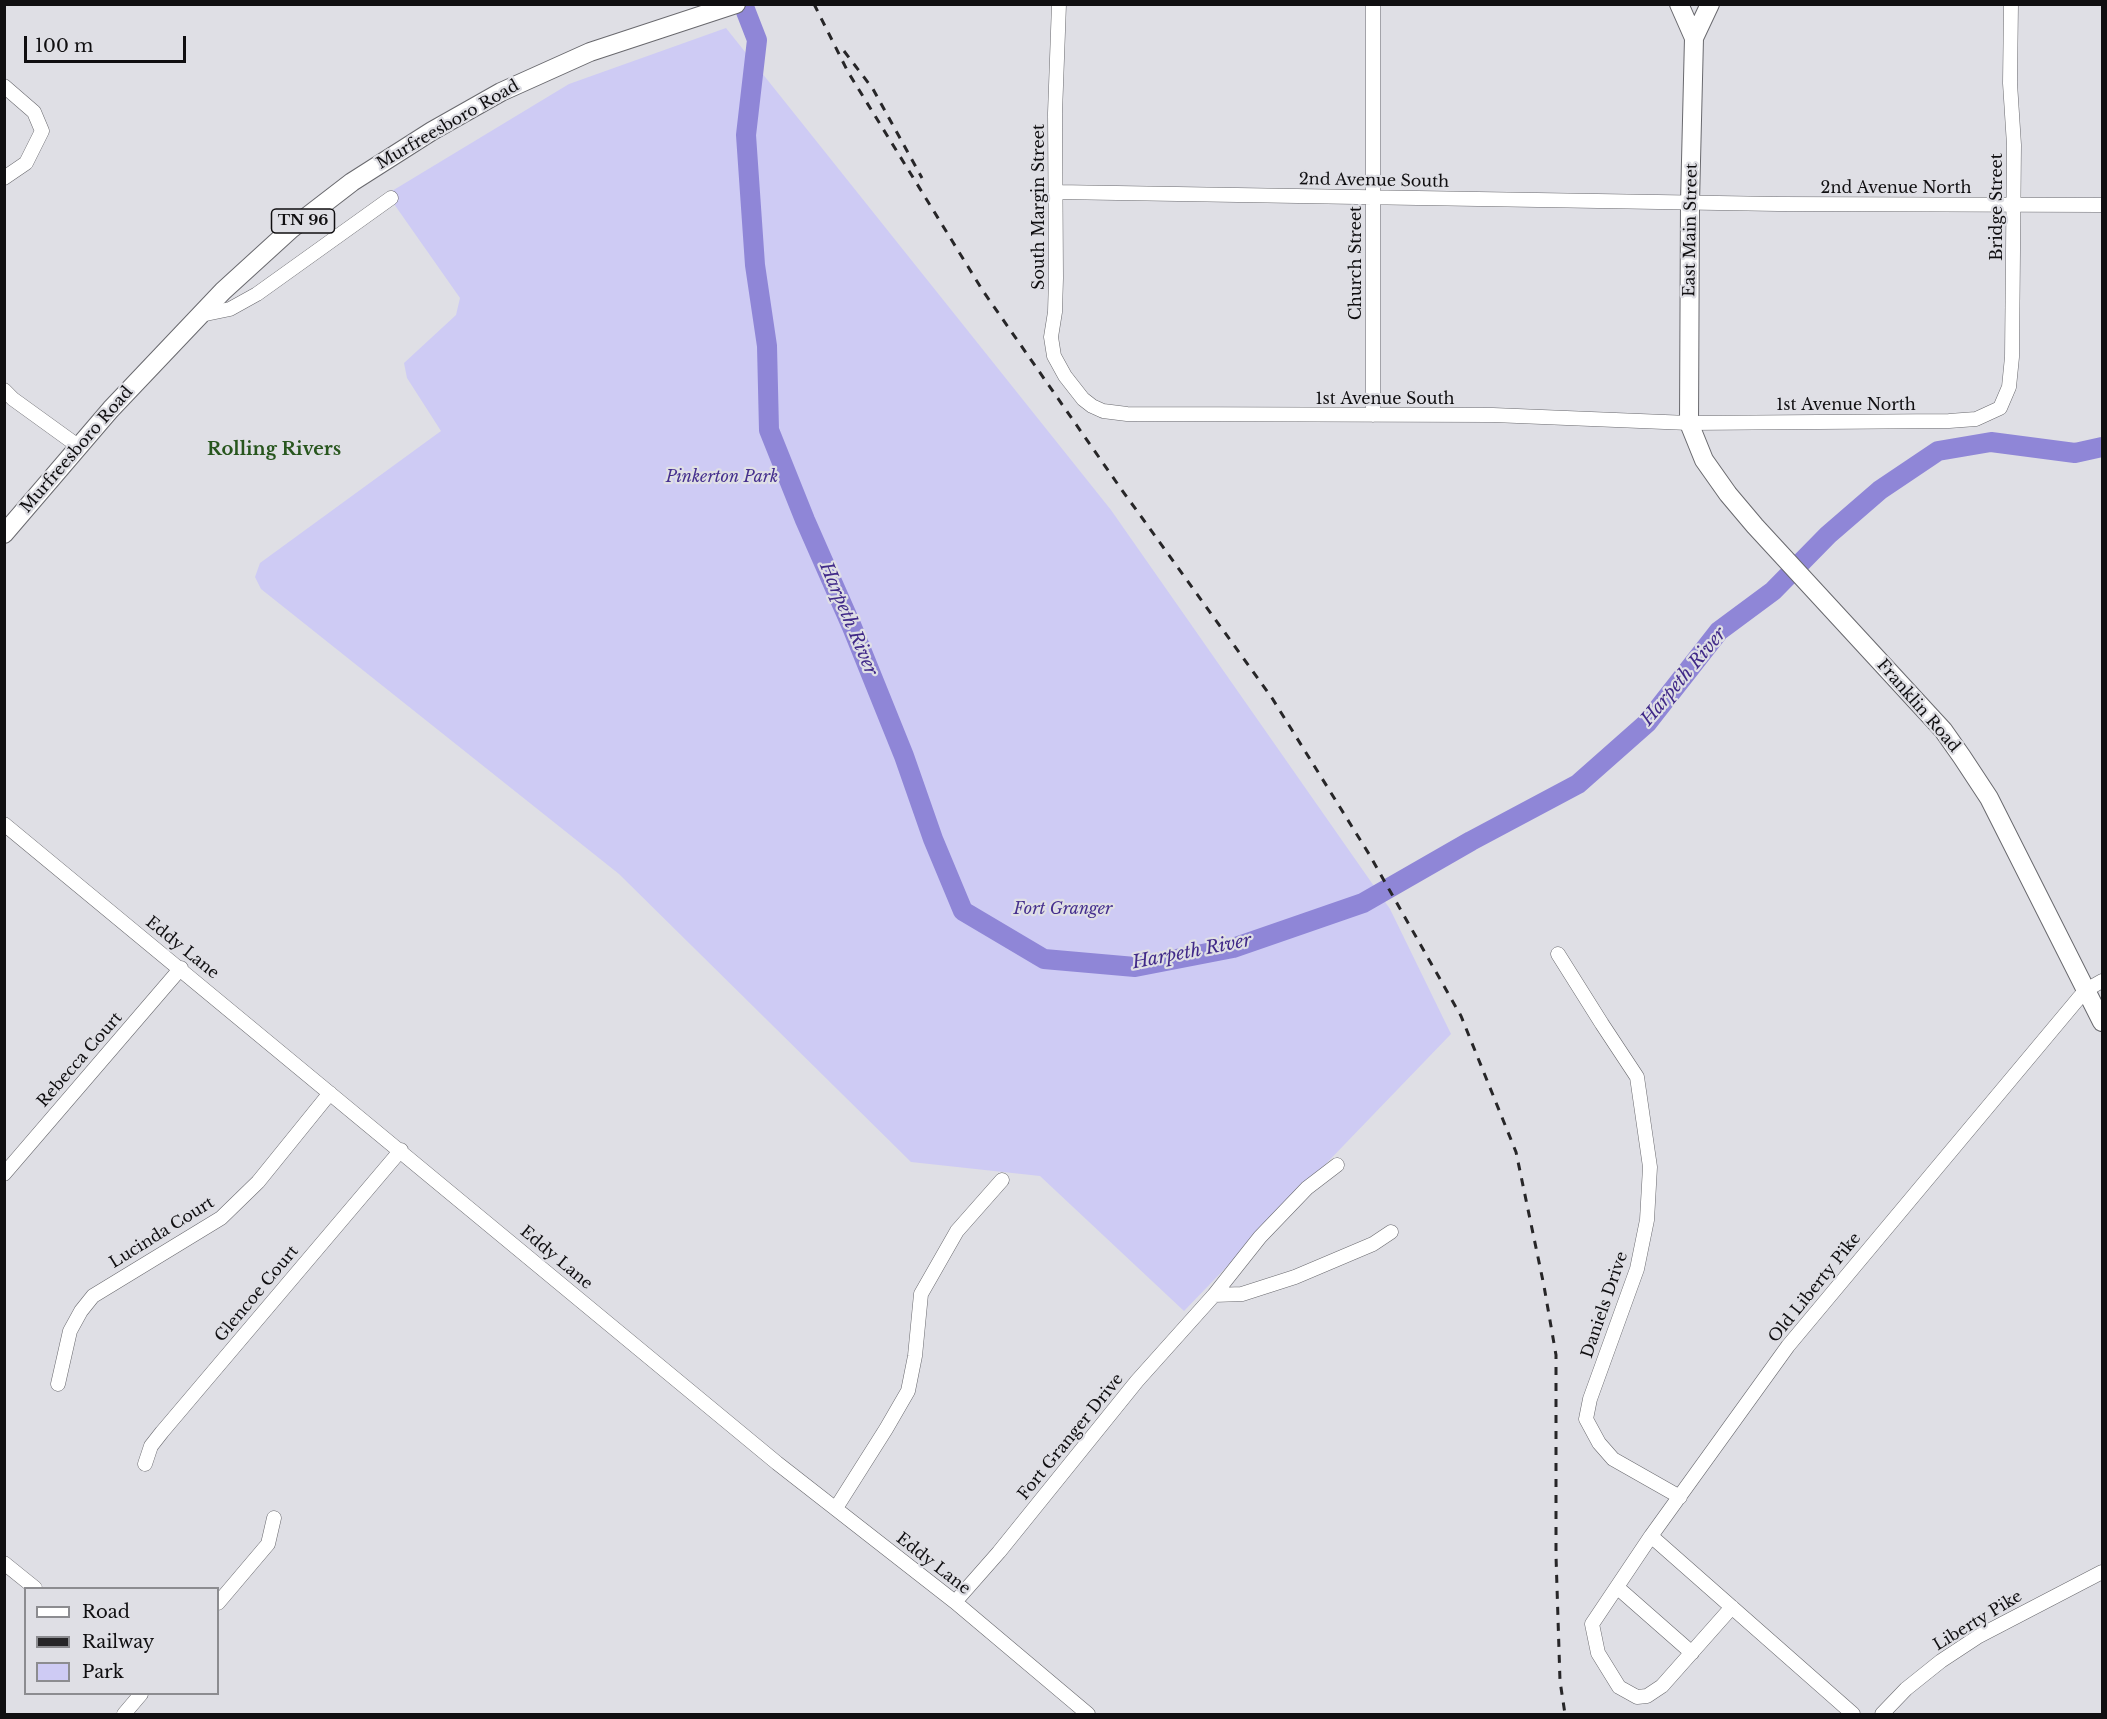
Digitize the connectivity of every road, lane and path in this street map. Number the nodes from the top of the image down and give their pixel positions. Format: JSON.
{"nodes":[{"id":1,"x":736,"y":4,"type":"edge"},
{"id":2,"x":1059,"y":4,"type":"edge"},
{"id":3,"x":1373,"y":4,"type":"edge"},
{"id":4,"x":1680,"y":4,"type":"edge"},
{"id":5,"x":1709,"y":4,"type":"edge"},
{"id":6,"x":2011,"y":4,"type":"edge"},
{"id":7,"x":1694,"y":38,"type":"junction"},
{"id":8,"x":4,"y":86,"type":"edge"},
{"id":9,"x":4,"y":178,"type":"edge"},
{"id":10,"x":1057,"y":192,"type":"junction"},
{"id":11,"x":1373,"y":197,"type":"junction"},
{"id":12,"x":392,"y":198,"type":"dead end"},
{"id":13,"x":1690,"y":202,"type":"junction"},
{"id":14,"x":2012,"y":204,"type":"junction"},
{"id":15,"x":2103,"y":205,"type":"edge"},
{"id":16,"x":201,"y":315,"type":"junction"},
{"id":17,"x":4,"y":390,"type":"edge"},
{"id":18,"x":1083,"y":399,"type":"joint"},
{"id":19,"x":2000,"y":408,"type":"joint"},
{"id":20,"x":1372,"y":415,"type":"junction"},
{"id":21,"x":1689,"y":423,"type":"junction"},
{"id":22,"x":78,"y":447,"type":"junction"},
{"id":23,"x":4,"y":534,"type":"edge"},
{"id":24,"x":4,"y":824,"type":"edge"},
{"id":25,"x":1558,"y":954,"type":"dead end"},
{"id":26,"x":181,"y":968,"type":"junction"},
{"id":27,"x":2103,"y":981,"type":"edge"},
{"id":28,"x":2086,"y":990,"type":"junction"},
{"id":29,"x":2103,"y":1022,"type":"edge"},
{"id":30,"x":330,"y":1093,"type":"junction"},
{"id":31,"x":401,"y":1150,"type":"junction"},
{"id":32,"x":1337,"y":1166,"type":"dead end"},
{"id":33,"x":4,"y":1174,"type":"edge"},
{"id":34,"x":1002,"y":1180,"type":"dead end"},
{"id":35,"x":1391,"y":1232,"type":"dead end"},
{"id":36,"x":1214,"y":1295,"type":"junction"},
{"id":37,"x":58,"y":1384,"type":"dead end"},
{"id":38,"x":145,"y":1464,"type":"dead end"},
{"id":39,"x":1680,"y":1497,"type":"junction"},
{"id":40,"x":836,"y":1508,"type":"junction"},
{"id":41,"x":274,"y":1518,"type":"dead end"},
{"id":42,"x":1651,"y":1536,"type":"junction"},
{"id":43,"x":4,"y":1563,"type":"edge"},
{"id":44,"x":2103,"y":1572,"type":"edge"},
{"id":45,"x":34,"y":1587,"type":"edge"},
{"id":46,"x":1618,"y":1588,"type":"junction"},
{"id":47,"x":955,"y":1602,"type":"junction"},
{"id":48,"x":219,"y":1603,"type":"edge"},
{"id":49,"x":1732,"y":1607,"type":"junction"},
{"id":50,"x":1692,"y":1653,"type":"junction"},
{"id":51,"x":140,"y":1695,"type":"edge"},
{"id":52,"x":124,"y":1714,"type":"edge"},
{"id":53,"x":1088,"y":1714,"type":"edge"},
{"id":54,"x":1853,"y":1714,"type":"edge"},
{"id":55,"x":1882,"y":1714,"type":"edge"}],
"edges":[{"from":1,"to":16,"type":"main road","name":"Murfreesboro Road","number":"TN 96"},
{"from":2,"to":10,"type":"street","name":"South Margin Street"},
{"from":3,"to":11,"type":"street","name":"Church Street"},
{"from":4,"to":5,"type":"main road"},
{"from":4,"to":7,"type":"main road","name":"East Main Street"},
{"from":5,"to":7,"type":"main road","name":"East Main Street"},
{"from":6,"to":14,"type":"street","name":"Bridge Street"},
{"from":7,"to":13,"type":"main road","name":"East Main Street"},
{"from":8,"to":9,"type":"street"},
{"from":10,"to":11,"type":"street","name":"2nd Avenue South"},
{"from":10,"to":18,"type":"street","name":"South Margin Street"},
{"from":11,"to":13,"type":"street","name":"2nd Avenue South"},
{"from":11,"to":20,"type":"street","name":"Church Street"},
{"from":12,"to":16,"type":"street"},
{"from":13,"to":14,"type":"street","name":"2nd Avenue North"},
{"from":13,"to":21,"type":"main road","name":"East Main Street"},
{"from":14,"to":15,"type":"street","name":"2nd Avenue North"},
{"from":14,"to":19,"type":"street","name":"Bridge Street"},
{"from":16,"to":22,"type":"main road","name":"Murfreesboro Road","number":"TN 96"},
{"from":17,"to":22,"type":"street"},
{"from":18,"to":20,"type":"street","name":"1st Avenue South"},
{"from":19,"to":21,"type":"street","name":"1st Avenue North"},
{"from":20,"to":21,"type":"street","name":"1st Avenue South"},
{"from":21,"to":28,"type":"main road","name":"Franklin Road"},
{"from":22,"to":23,"type":"main road","name":"Murfreesboro Road","number":"TN 96"},
{"from":24,"to":26,"type":"street","name":"Eddy Lane"},
{"from":25,"to":39,"type":"street","name":"Daniels Drive"},
{"from":26,"to":30,"type":"street","name":"Eddy Lane"},
{"from":26,"to":33,"type":"street","name":"Rebecca Court"},
{"from":27,"to":28,"type":"street"},
{"from":28,"to":29,"type":"main road","name":"Franklin Road"},
{"from":28,"to":39,"type":"street","name":"Old Liberty Pike"},
{"from":30,"to":31,"type":"street","name":"Eddy Lane"},
{"from":30,"to":37,"type":"street","name":"Lucinda Court"},
{"from":31,"to":38,"type":"street","name":"Glencoe Court"},
{"from":31,"to":40,"type":"street","name":"Eddy Lane"},
{"from":32,"to":36,"type":"street","name":"Fort Granger Drive"},
{"from":34,"to":40,"type":"street"},
{"from":35,"to":36,"type":"street"},
{"from":36,"to":47,"type":"street","name":"Fort Granger Drive"},
{"from":39,"to":42,"type":"street","name":"Old Liberty Pike"},
{"from":40,"to":47,"type":"street","name":"Eddy Lane"},
{"from":41,"to":48,"type":"street"},
{"from":42,"to":46,"type":"street","name":"Old Liberty Pike"},
{"from":42,"to":49,"type":"street"},
{"from":43,"to":45,"type":"street"},
{"from":44,"to":55,"type":"street","name":"Liberty Pike"},
{"from":46,"to":50,"type":"street"},
{"from":46,"to":50,"type":"street","name":"Old Liberty Pike"},
{"from":47,"to":53,"type":"street","name":"Eddy Lane"},
{"from":49,"to":50,"type":"street"},
{"from":49,"to":54,"type":"street"},
{"from":51,"to":52,"type":"street"}]}
